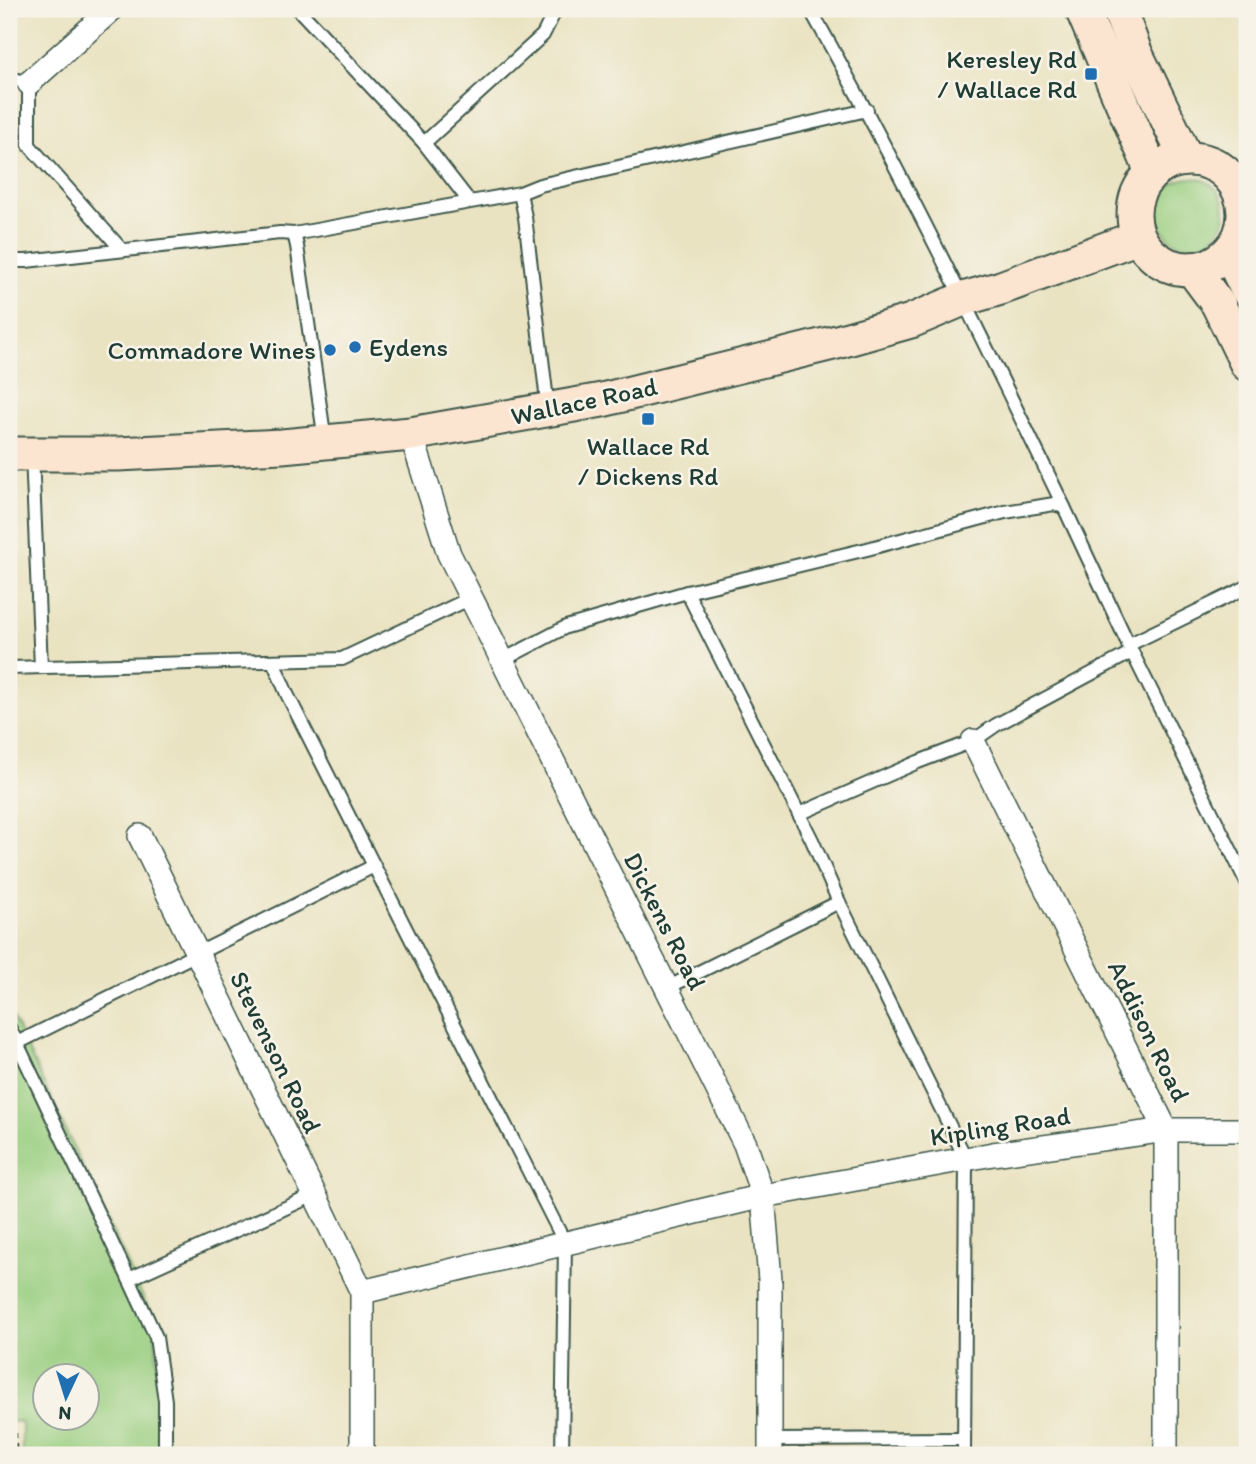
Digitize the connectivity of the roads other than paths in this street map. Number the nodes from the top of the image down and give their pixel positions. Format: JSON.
{"nodes":[{"id":1,"x":112,"y":9,"type":"edge"},
{"id":2,"x":298,"y":9,"type":"edge"},
{"id":3,"x":556,"y":9,"type":"edge"},
{"id":4,"x":812,"y":9,"type":"edge"},
{"id":5,"x":1082,"y":9,"type":"edge"},
{"id":6,"x":1119,"y":9,"type":"edge"},
{"id":7,"x":19,"y":80,"type":"edge"},
{"id":8,"x":867,"y":110,"type":"junction"},
{"id":9,"x":424,"y":143,"type":"junction"},
{"id":10,"x":1186,"y":158,"type":"junction"},
{"id":11,"x":1152,"y":172,"type":"junction"},
{"id":12,"x":520,"y":193,"type":"junction"},
{"id":13,"x":1245,"y":196,"type":"edge"},
{"id":14,"x":469,"y":201,"type":"junction"},
{"id":15,"x":294,"y":234,"type":"junction"},
{"id":16,"x":1138,"y":237,"type":"junction"},
{"id":17,"x":122,"y":250,"type":"junction"},
{"id":18,"x":1229,"y":252,"type":"junction"},
{"id":19,"x":9,"y":261,"type":"edge"},
{"id":20,"x":1192,"y":269,"type":"junction"},
{"id":21,"x":1247,"y":289,"type":"edge"},
{"id":22,"x":963,"y":299,"type":"junction"},
{"id":23,"x":1247,"y":364,"type":"edge"},
{"id":24,"x":548,"y":409,"type":"junction"},
{"id":25,"x":411,"y":434,"type":"junction"},
{"id":26,"x":325,"y":442,"type":"junction"},
{"id":27,"x":20,"y":454,"type":"edge"},
{"id":28,"x":1064,"y":507,"type":"junction"},
{"id":29,"x":1247,"y":587,"type":"edge"},
{"id":30,"x":687,"y":592,"type":"junction"},
{"id":31,"x":471,"y":597,"type":"junction"},
{"id":32,"x":1130,"y":649,"type":"junction"},
{"id":33,"x":503,"y":660,"type":"junction"},
{"id":34,"x":273,"y":661,"type":"junction"},
{"id":35,"x":41,"y":667,"type":"junction"},
{"id":36,"x":9,"y":668,"type":"edge"},
{"id":37,"x":973,"y":741,"type":"junction"},
{"id":38,"x":799,"y":814,"type":"junction"},
{"id":39,"x":140,"y":836,"type":"dead end"},
{"id":40,"x":374,"y":866,"type":"junction"},
{"id":41,"x":1247,"y":883,"type":"edge"},
{"id":42,"x":839,"y":902,"type":"junction"},
{"id":43,"x":197,"y":953,"type":"junction"},
{"id":44,"x":667,"y":988,"type":"junction"},
{"id":45,"x":9,"y":1027,"type":"edge"},
{"id":46,"x":17,"y":1043,"type":"junction"},
{"id":47,"x":1166,"y":1130,"type":"junction"},
{"id":48,"x":1247,"y":1130,"type":"edge"},
{"id":49,"x":966,"y":1159,"type":"junction"},
{"id":50,"x":314,"y":1195,"type":"junction"},
{"id":51,"x":762,"y":1196,"type":"junction"},
{"id":52,"x":565,"y":1243,"type":"junction"},
{"id":53,"x":130,"y":1279,"type":"junction"},
{"id":54,"x":362,"y":1292,"type":"junction"},
{"id":55,"x":964,"y":1439,"type":"junction"},
{"id":56,"x":770,"y":1448,"type":"edge"},
{"id":57,"x":165,"y":1455,"type":"edge"},
{"id":58,"x":362,"y":1455,"type":"edge"},
{"id":59,"x":562,"y":1455,"type":"edge"},
{"id":60,"x":964,"y":1455,"type":"edge"},
{"id":61,"x":1166,"y":1455,"type":"edge"}],
"edges":[{"from":1,"to":7,"type":"street"},
{"from":2,"to":9,"type":"lane"},
{"from":3,"to":9,"type":"lane"},
{"from":4,"to":8,"type":"lane"},
{"from":5,"to":11,"type":"street"},
{"from":6,"to":10,"type":"street"},
{"from":7,"to":17,"type":"lane"},
{"from":8,"to":12,"type":"lane"},
{"from":8,"to":22,"type":"lane"},
{"from":9,"to":14,"type":"lane"},
{"from":10,"to":11,"type":"street"},
{"from":10,"to":13,"type":"street"},
{"from":11,"to":16,"type":"street"},
{"from":12,"to":14,"type":"lane"},
{"from":12,"to":24,"type":"lane"},
{"from":13,"to":18,"type":"street"},
{"from":14,"to":15,"type":"lane"},
{"from":15,"to":17,"type":"lane"},
{"from":15,"to":26,"type":"lane"},
{"from":16,"to":20,"type":"street"},
{"from":16,"to":22,"type":"street","name":"Wallace Road"},
{"from":17,"to":19,"type":"lane"},
{"from":18,"to":20,"type":"street"},
{"from":18,"to":21,"type":"street"},
{"from":20,"to":23,"type":"street"},
{"from":22,"to":24,"type":"street","name":"Wallace Road"},
{"from":22,"to":28,"type":"lane"},
{"from":24,"to":25,"type":"street","name":"Wallace Road"},
{"from":25,"to":26,"type":"street","name":"Wallace Road"},
{"from":25,"to":31,"type":"street","name":"Dickens Road"},
{"from":26,"to":27,"type":"street","name":"Wallace Road"},
{"from":27,"to":35,"type":"lane"},
{"from":28,"to":30,"type":"lane"},
{"from":28,"to":32,"type":"lane"},
{"from":29,"to":32,"type":"lane"},
{"from":30,"to":33,"type":"lane"},
{"from":30,"to":38,"type":"lane"},
{"from":31,"to":33,"type":"street","name":"Dickens Road"},
{"from":31,"to":34,"type":"lane"},
{"from":32,"to":37,"type":"lane"},
{"from":32,"to":41,"type":"lane"},
{"from":33,"to":44,"type":"street","name":"Dickens Road"},
{"from":34,"to":35,"type":"lane"},
{"from":34,"to":40,"type":"lane"},
{"from":35,"to":36,"type":"lane"},
{"from":37,"to":38,"type":"lane"},
{"from":37,"to":47,"type":"street","name":"Addison Road"},
{"from":38,"to":42,"type":"lane"},
{"from":39,"to":43,"type":"street","name":"Stevenson Road"},
{"from":40,"to":43,"type":"lane"},
{"from":40,"to":52,"type":"lane"},
{"from":42,"to":44,"type":"lane"},
{"from":42,"to":49,"type":"lane"},
{"from":43,"to":46,"type":"lane"},
{"from":43,"to":50,"type":"street","name":"Stevenson Road"},
{"from":44,"to":51,"type":"street","name":"Dickens Road"},
{"from":45,"to":46,"type":"lane"},
{"from":46,"to":53,"type":"lane"},
{"from":47,"to":48,"type":"street","name":"Kipling Road"},
{"from":47,"to":49,"type":"street","name":"Kipling Road"},
{"from":47,"to":61,"type":"street","name":"Addison Road"},
{"from":49,"to":51,"type":"street","name":"Kipling Road"},
{"from":49,"to":55,"type":"lane"},
{"from":50,"to":53,"type":"lane"},
{"from":50,"to":54,"type":"street","name":"Stevenson Road"},
{"from":51,"to":52,"type":"street"},
{"from":51,"to":56,"type":"street","name":"Dickens Road"},
{"from":52,"to":54,"type":"street"},
{"from":52,"to":59,"type":"lane"},
{"from":53,"to":57,"type":"lane"},
{"from":54,"to":58,"type":"street","name":"Stevenson Road"},
{"from":55,"to":56,"type":"lane"},
{"from":55,"to":60,"type":"lane"}]}
